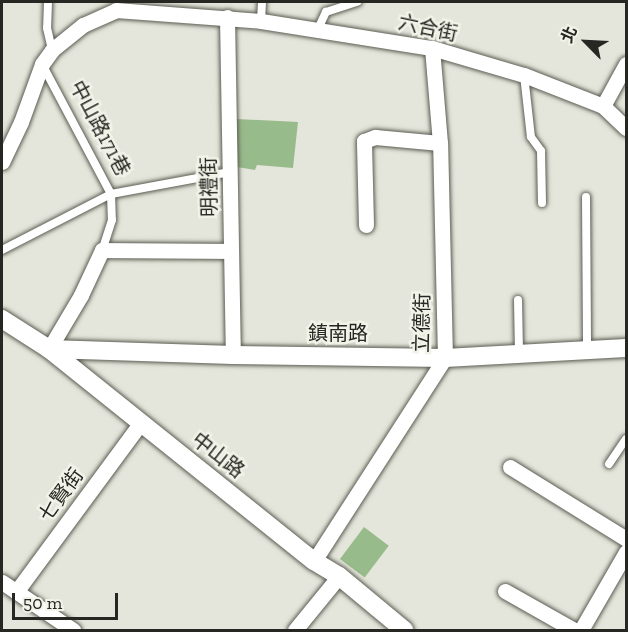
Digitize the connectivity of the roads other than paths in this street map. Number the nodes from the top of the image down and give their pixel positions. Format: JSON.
{"nodes":[{"id":1,"x":48,"y":2,"type":"edge"},
{"id":2,"x":262,"y":2,"type":"edge"},
{"id":3,"x":357,"y":2,"type":"edge"},
{"id":4,"x":226,"y":17,"type":"junction"},
{"id":5,"x":261,"y":21,"type":"junction"},
{"id":6,"x":318,"y":28,"type":"junction"},
{"id":7,"x":432,"y":48,"type":"junction"},
{"id":8,"x":52,"y":50,"type":"junction"},
{"id":9,"x":42,"y":64,"type":"junction"},
{"id":10,"x":627,"y":64,"type":"edge"},
{"id":11,"x":524,"y":75,"type":"junction"},
{"id":12,"x":603,"y":106,"type":"junction"},
{"id":13,"x":627,"y":128,"type":"edge"},
{"id":14,"x":440,"y":143,"type":"junction"},
{"id":15,"x":2,"y":162,"type":"edge"},
{"id":16,"x":230,"y":172,"type":"junction"},
{"id":17,"x":111,"y":194,"type":"junction"},
{"id":18,"x":586,"y":197,"type":"dead end"},
{"id":19,"x":542,"y":203,"type":"dead end"},
{"id":20,"x":366,"y":225,"type":"dead end"},
{"id":21,"x":2,"y":250,"type":"edge"},
{"id":22,"x":102,"y":250,"type":"junction"},
{"id":23,"x":231,"y":251,"type":"junction"},
{"id":24,"x":518,"y":300,"type":"dead end"},
{"id":25,"x":2,"y":319,"type":"edge"},
{"id":26,"x":627,"y":348,"type":"edge"},
{"id":27,"x":49,"y":349,"type":"junction"},
{"id":28,"x":587,"y":350,"type":"junction"},
{"id":29,"x":519,"y":352,"type":"junction"},
{"id":30,"x":233,"y":356,"type":"junction"},
{"id":31,"x":445,"y":358,"type":"junction"},
{"id":32,"x":140,"y":424,"type":"junction"},
{"id":33,"x":627,"y":439,"type":"edge"},
{"id":34,"x":609,"y":464,"type":"dead end"},
{"id":35,"x":510,"y":467,"type":"dead end"},
{"id":36,"x":627,"y":539,"type":"edge"},
{"id":37,"x":627,"y":552,"type":"edge"},
{"id":38,"x":314,"y":561,"type":"junction"},
{"id":39,"x":339,"y":576,"type":"junction"},
{"id":40,"x":2,"y":582,"type":"edge"},
{"id":41,"x":505,"y":591,"type":"dead end"},
{"id":42,"x":16,"y":592,"type":"junction"},
{"id":43,"x":73,"y":630,"type":"edge"},
{"id":44,"x":295,"y":630,"type":"edge"},
{"id":45,"x":404,"y":630,"type":"edge"},
{"id":46,"x":574,"y":630,"type":"edge"},
{"id":47,"x":581,"y":630,"type":"edge"}],
"edges":[{"from":1,"to":8,"type":"lane"},
{"from":2,"to":5,"type":"lane"},
{"from":3,"to":6,"type":"lane"},
{"from":4,"to":5,"type":"street","name":"六合街"},
{"from":4,"to":8,"type":"street","name":"六合街"},
{"from":4,"to":16,"type":"street","name":"明禮街"},
{"from":5,"to":6,"type":"street","name":"六合街"},
{"from":6,"to":7,"type":"street","name":"六合街"},
{"from":7,"to":11,"type":"street","name":"六合街"},
{"from":7,"to":14,"type":"street","name":"立德街"},
{"from":8,"to":9,"type":"street","name":"六合街"},
{"from":9,"to":15,"type":"street","name":"六合街"},
{"from":9,"to":17,"type":"lane","name":"中山路171巷"},
{"from":10,"to":12,"type":"street"},
{"from":11,"to":12,"type":"street","name":"六合街"},
{"from":11,"to":19,"type":"lane"},
{"from":12,"to":13,"type":"street","name":"六合街"},
{"from":14,"to":20,"type":"street"},
{"from":14,"to":31,"type":"street","name":"立德街"},
{"from":16,"to":17,"type":"lane"},
{"from":16,"to":23,"type":"street","name":"明禮街"},
{"from":17,"to":21,"type":"lane"},
{"from":17,"to":22,"type":"lane","name":"中山路171巷"},
{"from":18,"to":28,"type":"lane"},
{"from":22,"to":23,"type":"street"},
{"from":22,"to":27,"type":"street","name":"中山路171巷"},
{"from":23,"to":30,"type":"street","name":"明禮街"},
{"from":24,"to":29,"type":"lane"},
{"from":25,"to":27,"type":"street","name":"中山路"},
{"from":26,"to":28,"type":"street","name":"鎮南路"},
{"from":27,"to":30,"type":"street","name":"鎮南路"},
{"from":27,"to":32,"type":"street","name":"中山路"},
{"from":28,"to":29,"type":"street","name":"鎮南路"},
{"from":29,"to":31,"type":"street","name":"鎮南路"},
{"from":30,"to":31,"type":"street","name":"鎮南路"},
{"from":31,"to":38,"type":"street","name":"立德街"},
{"from":32,"to":38,"type":"street","name":"中山路"},
{"from":32,"to":42,"type":"street","name":"七賢街"},
{"from":33,"to":34,"type":"lane"},
{"from":35,"to":36,"type":"street"},
{"from":37,"to":47,"type":"street"},
{"from":38,"to":39,"type":"street","name":"中山路"},
{"from":39,"to":44,"type":"street"},
{"from":39,"to":45,"type":"street","name":"中山路"},
{"from":40,"to":42,"type":"street"},
{"from":41,"to":46,"type":"street"},
{"from":42,"to":43,"type":"street"}]}
